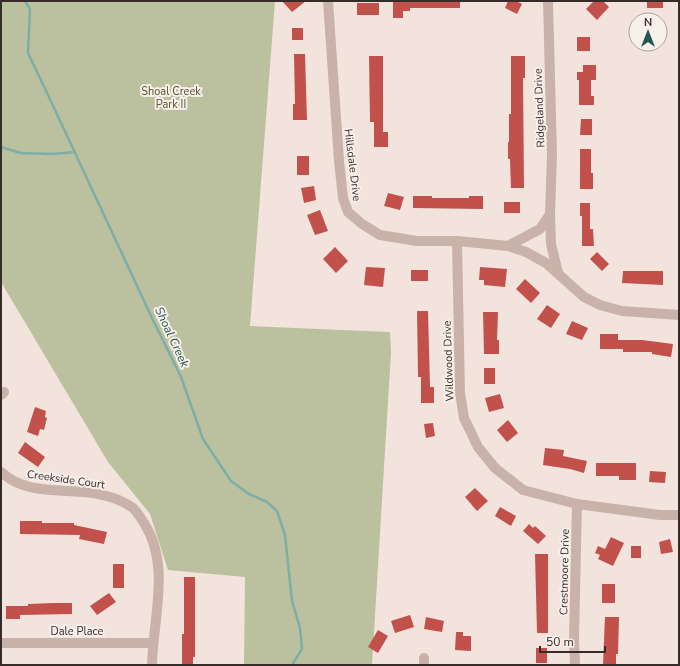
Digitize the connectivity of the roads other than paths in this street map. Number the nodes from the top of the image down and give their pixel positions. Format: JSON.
{"nodes":[{"id":1,"x":328,"y":1,"type":"edge"},
{"id":2,"x":548,"y":1,"type":"edge"},
{"id":3,"x":550,"y":214,"type":"junction"},
{"id":4,"x":457,"y":241,"type":"junction"},
{"id":5,"x":508,"y":246,"type":"junction"},
{"id":6,"x":558,"y":273,"type":"junction"},
{"id":7,"x":679,"y":315,"type":"edge"},
{"id":8,"x":1,"y":472,"type":"edge"},
{"id":9,"x":577,"y":504,"type":"junction"},
{"id":10,"x":679,"y":515,"type":"edge"},
{"id":11,"x":1,"y":643,"type":"edge"},
{"id":12,"x":153,"y":643,"type":"junction"},
{"id":13,"x":152,"y":665,"type":"edge"},
{"id":14,"x":575,"y":665,"type":"edge"}],
"edges":[{"from":1,"to":4,"type":"street","name":"Hillsdale Drive"},
{"from":2,"to":3,"type":"street","name":"Ridgeland Drive"},
{"from":3,"to":5,"type":"street"},
{"from":3,"to":6,"type":"street","name":"Ridgeland Drive"},
{"from":4,"to":5,"type":"street","name":"Hillsdale Drive"},
{"from":4,"to":9,"type":"street","name":"Wildwood Drive"},
{"from":5,"to":6,"type":"street"},
{"from":6,"to":7,"type":"street"},
{"from":8,"to":12,"type":"street","name":"Creekside Court"},
{"from":9,"to":10,"type":"street","name":"Wildwood Drive"},
{"from":9,"to":14,"type":"street","name":"Crestmoore Drive"},
{"from":11,"to":12,"type":"street","name":"Dale Place"},
{"from":12,"to":13,"type":"street","name":"Creekside Court"}]}
